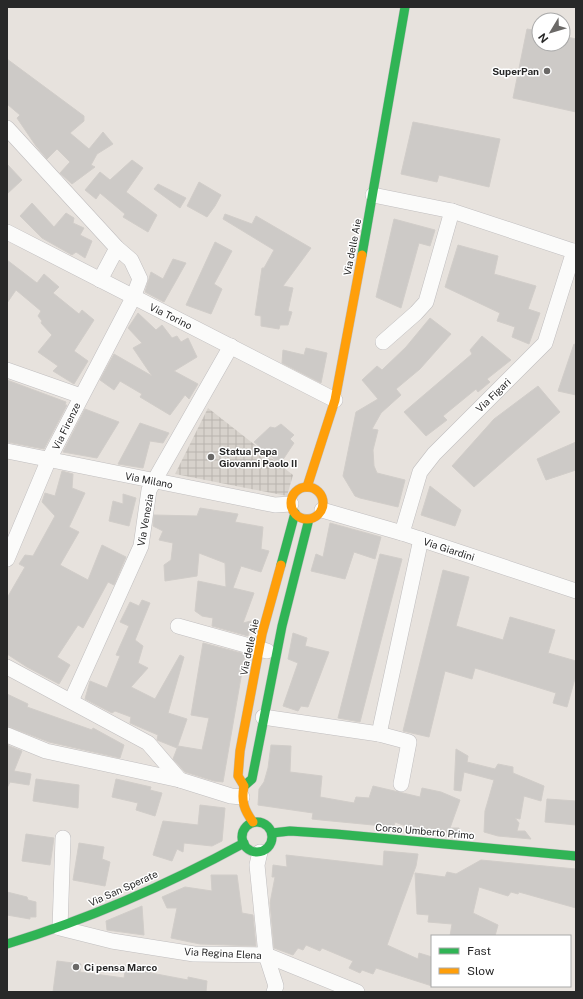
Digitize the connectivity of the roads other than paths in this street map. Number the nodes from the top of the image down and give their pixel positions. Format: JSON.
{"nodes":[{"id":1,"x":405,"y":7,"type":"edge"},
{"id":2,"x":7,"y":128,"type":"edge"},
{"id":3,"x":373,"y":195,"type":"junction"},
{"id":4,"x":452,"y":211,"type":"junction"},
{"id":5,"x":7,"y":232,"type":"edge"},
{"id":6,"x":117,"y":248,"type":"junction"},
{"id":7,"x":575,"y":252,"type":"edge"},
{"id":8,"x":100,"y":280,"type":"junction"},
{"id":9,"x":133,"y":298,"type":"junction"},
{"id":10,"x":383,"y":342,"type":"dead end"},
{"id":11,"x":231,"y":346,"type":"junction"},
{"id":12,"x":7,"y":370,"type":"edge"},
{"id":13,"x":81,"y":396,"type":"junction"},
{"id":14,"x":335,"y":400,"type":"junction"},
{"id":15,"x":7,"y":451,"type":"edge"},
{"id":16,"x":49,"y":460,"type":"junction"},
{"id":17,"x":155,"y":482,"type":"junction"},
{"id":18,"x":307,"y":487,"type":"junction"},
{"id":19,"x":293,"y":509,"type":"junction"},
{"id":20,"x":322,"y":510,"type":"junction"},
{"id":21,"x":309,"y":519,"type":"junction"},
{"id":22,"x":402,"y":533,"type":"junction"},
{"id":23,"x":421,"y":539,"type":"junction"},
{"id":24,"x":7,"y":559,"type":"edge"},
{"id":25,"x":576,"y":591,"type":"edge"},
{"id":26,"x":178,"y":626,"type":"dead end"},
{"id":27,"x":260,"y":648,"type":"junction"},
{"id":28,"x":276,"y":653,"type":"junction"},
{"id":29,"x":7,"y":667,"type":"edge"},
{"id":30,"x":71,"y":701,"type":"junction"},
{"id":31,"x":263,"y":717,"type":"junction"},
{"id":32,"x":379,"y":734,"type":"junction"},
{"id":33,"x":7,"y":735,"type":"edge"},
{"id":34,"x":180,"y":780,"type":"junction"},
{"id":35,"x":401,"y":784,"type":"dead end"},
{"id":36,"x":243,"y":791,"type":"junction"},
{"id":37,"x":253,"y":822,"type":"junction"},
{"id":38,"x":272,"y":833,"type":"junction"},
{"id":39,"x":62,"y":838,"type":"dead end"},
{"id":40,"x":244,"y":843,"type":"junction"},
{"id":41,"x":260,"y":852,"type":"junction"},
{"id":42,"x":576,"y":856,"type":"edge"},
{"id":43,"x":60,"y":928,"type":"junction"},
{"id":44,"x":7,"y":944,"type":"edge"},
{"id":45,"x":266,"y":955,"type":"junction"},
{"id":46,"x":274,"y":992,"type":"edge"},
{"id":47,"x":358,"y":992,"type":"edge"}],
"edges":[{"from":1,"to":3,"type":"street","name":"Via delle Aie"},
{"from":2,"to":6,"type":"street","name":"Via Firenze"},
{"from":3,"to":4,"type":"street"},
{"from":3,"to":14,"type":"street","name":"Via delle Aie"},
{"from":4,"to":7,"type":"street"},
{"from":4,"to":10,"type":"street"},
{"from":5,"to":8,"type":"street","name":"Via Torino"},
{"from":6,"to":8,"type":"street"},
{"from":6,"to":9,"type":"street","name":"Via Firenze"},
{"from":7,"to":22,"type":"street","name":"Via Figari"},
{"from":8,"to":9,"type":"street","name":"Via Torino"},
{"from":9,"to":11,"type":"street","name":"Via Torino"},
{"from":9,"to":13,"type":"street","name":"Via Firenze"},
{"from":11,"to":14,"type":"street","name":"Via Torino"},
{"from":11,"to":17,"type":"street","name":"Via Venezia"},
{"from":12,"to":13,"type":"street"},
{"from":13,"to":16,"type":"street","name":"Via Firenze"},
{"from":14,"to":18,"type":"street","name":"Via delle Aie"},
{"from":15,"to":16,"type":"street","name":"Via Milano"},
{"from":16,"to":17,"type":"street","name":"Via Milano"},
{"from":16,"to":24,"type":"street","name":"Via Firenze"},
{"from":17,"to":19,"type":"street","name":"Via Milano"},
{"from":17,"to":30,"type":"street","name":"Via Venezia"},
{"from":18,"to":19,"type":"street"},
{"from":18,"to":20,"type":"street"},
{"from":19,"to":21,"type":"street"},
{"from":19,"to":27,"type":"street","name":"Via delle Aie"},
{"from":20,"to":21,"type":"street"},
{"from":20,"to":22,"type":"street","name":"Via Giardini"},
{"from":21,"to":28,"type":"street"},
{"from":22,"to":23,"type":"street","name":"Via Giardini"},
{"from":23,"to":25,"type":"street","name":"Via Giardini"},
{"from":23,"to":32,"type":"street"},
{"from":26,"to":27,"type":"street"},
{"from":27,"to":28,"type":"street"},
{"from":27,"to":36,"type":"street","name":"Via delle Aie"},
{"from":28,"to":31,"type":"street"},
{"from":29,"to":30,"type":"street"},
{"from":30,"to":34,"type":"street"},
{"from":31,"to":32,"type":"street"},
{"from":31,"to":36,"type":"street"},
{"from":32,"to":35,"type":"street"},
{"from":33,"to":34,"type":"street"},
{"from":34,"to":36,"type":"street"},
{"from":36,"to":37,"type":"street","name":"Via delle Aie"},
{"from":37,"to":38,"type":"street"},
{"from":37,"to":40,"type":"street"},
{"from":38,"to":41,"type":"street"},
{"from":38,"to":42,"type":"street","name":"Corso Umberto Primo"},
{"from":39,"to":43,"type":"street"},
{"from":40,"to":41,"type":"street"},
{"from":40,"to":43,"type":"street","name":"Via San Sperate"},
{"from":41,"to":45,"type":"street"},
{"from":43,"to":44,"type":"street","name":"Via San Sperate"},
{"from":43,"to":45,"type":"street","name":"Via Regina Elena"},
{"from":45,"to":46,"type":"street"},
{"from":45,"to":47,"type":"street","name":"Via Regina Elena"}]}
